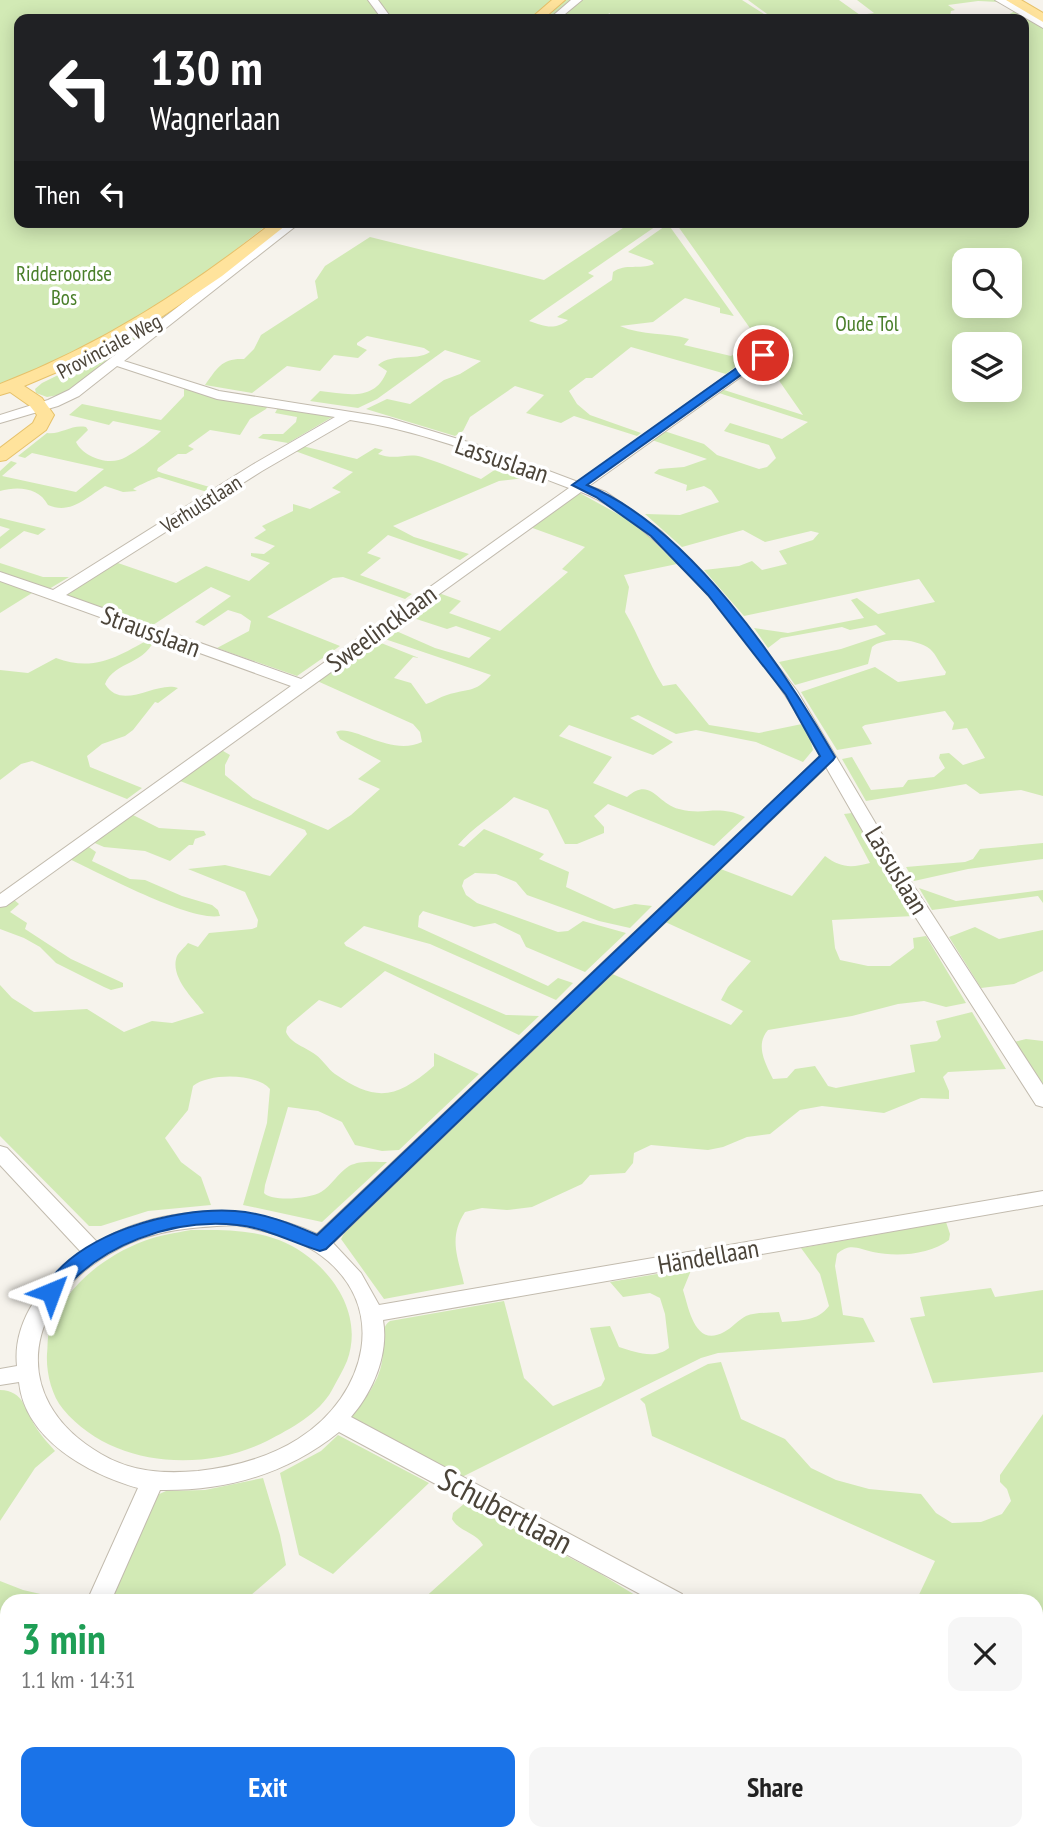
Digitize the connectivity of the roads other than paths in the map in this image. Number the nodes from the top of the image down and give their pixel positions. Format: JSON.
{"nodes":[{"id":1,"x":559,"y":0,"type":"edge"},
{"id":2,"x":578,"y":0,"type":"edge"},
{"id":3,"x":1000,"y":0,"type":"edge"},
{"id":4,"x":1012,"y":0,"type":"edge"},
{"id":5,"x":542,"y":14,"type":"edge"},
{"id":6,"x":560,"y":14,"type":"edge"},
{"id":7,"x":1024,"y":14,"type":"edge"},
{"id":8,"x":1043,"y":18,"type":"edge"},
{"id":9,"x":275,"y":228,"type":"edge"},
{"id":10,"x":288,"y":228,"type":"edge"},
{"id":11,"x":210,"y":280,"type":"joint"},
{"id":12,"x":763,"y":355,"type":"dead end"},
{"id":13,"x":116,"y":362,"type":"junction"},
{"id":14,"x":8,"y":391,"type":"edge"},
{"id":15,"x":41,"y":406,"type":"junction"},
{"id":16,"x":349,"y":415,"type":"junction"},
{"id":17,"x":0,"y":419,"type":"edge"},
{"id":18,"x":0,"y":456,"type":"edge"},
{"id":19,"x":578,"y":485,"type":"junction"},
{"id":20,"x":0,"y":576,"type":"edge"},
{"id":21,"x":54,"y":596,"type":"junction"},
{"id":22,"x":302,"y":685,"type":"junction"},
{"id":23,"x":828,"y":757,"type":"junction"},
{"id":24,"x":0,"y":902,"type":"edge"},
{"id":25,"x":1043,"y":1100,"type":"edge"},
{"id":26,"x":0,"y":1153,"type":"edge"},
{"id":27,"x":1043,"y":1198,"type":"edge"},
{"id":28,"x":320,"y":1244,"type":"junction"},
{"id":29,"x":94,"y":1252,"type":"junction"},
{"id":30,"x":374,"y":1314,"type":"junction"},
{"id":31,"x":25,"y":1373,"type":"junction"},
{"id":32,"x":0,"y":1377,"type":"edge"},
{"id":33,"x":337,"y":1420,"type":"junction"},
{"id":34,"x":152,"y":1482,"type":"junction"},
{"id":35,"x":102,"y":1594,"type":"edge"},
{"id":36,"x":657,"y":1594,"type":"edge"}],
"edges":[{"from":1,"to":5,"type":"main road"},
{"from":2,"to":6,"type":"street"},
{"from":3,"to":7,"type":"street"},
{"from":4,"to":8,"type":"main road"},
{"from":9,"to":11,"type":"main road","name":"Provinciale Weg"},
{"from":10,"to":13,"type":"street"},
{"from":11,"to":14,"type":"main road","name":"Provinciale Weg"},
{"from":12,"to":19,"type":"street","name":"Sweelincklaan"},
{"from":13,"to":15,"type":"street"},
{"from":13,"to":16,"type":"street","name":"Lassuslaan"},
{"from":14,"to":15,"type":"main road"},
{"from":15,"to":17,"type":"street"},
{"from":15,"to":18,"type":"main road"},
{"from":16,"to":19,"type":"street","name":"Lassuslaan"},
{"from":16,"to":21,"type":"street","name":"Verhulstlaan"},
{"from":19,"to":22,"type":"street","name":"Sweelincklaan"},
{"from":19,"to":23,"type":"street","name":"Lassuslaan"},
{"from":20,"to":21,"type":"street","name":"Strausslaan"},
{"from":21,"to":22,"type":"street","name":"Strausslaan"},
{"from":22,"to":24,"type":"street","name":"Sweelincklaan"},
{"from":23,"to":25,"type":"street","name":"Lassuslaan"},
{"from":23,"to":28,"type":"street"},
{"from":26,"to":29,"type":"street"},
{"from":27,"to":30,"type":"street","name":"Händellaan"},
{"from":28,"to":29,"type":"street"},
{"from":28,"to":30,"type":"street"},
{"from":29,"to":31,"type":"street"},
{"from":30,"to":33,"type":"street"},
{"from":31,"to":32,"type":"street"},
{"from":31,"to":34,"type":"street"},
{"from":33,"to":34,"type":"street"},
{"from":33,"to":36,"type":"street","name":"Schubertlaan"},
{"from":34,"to":35,"type":"street"}]}
